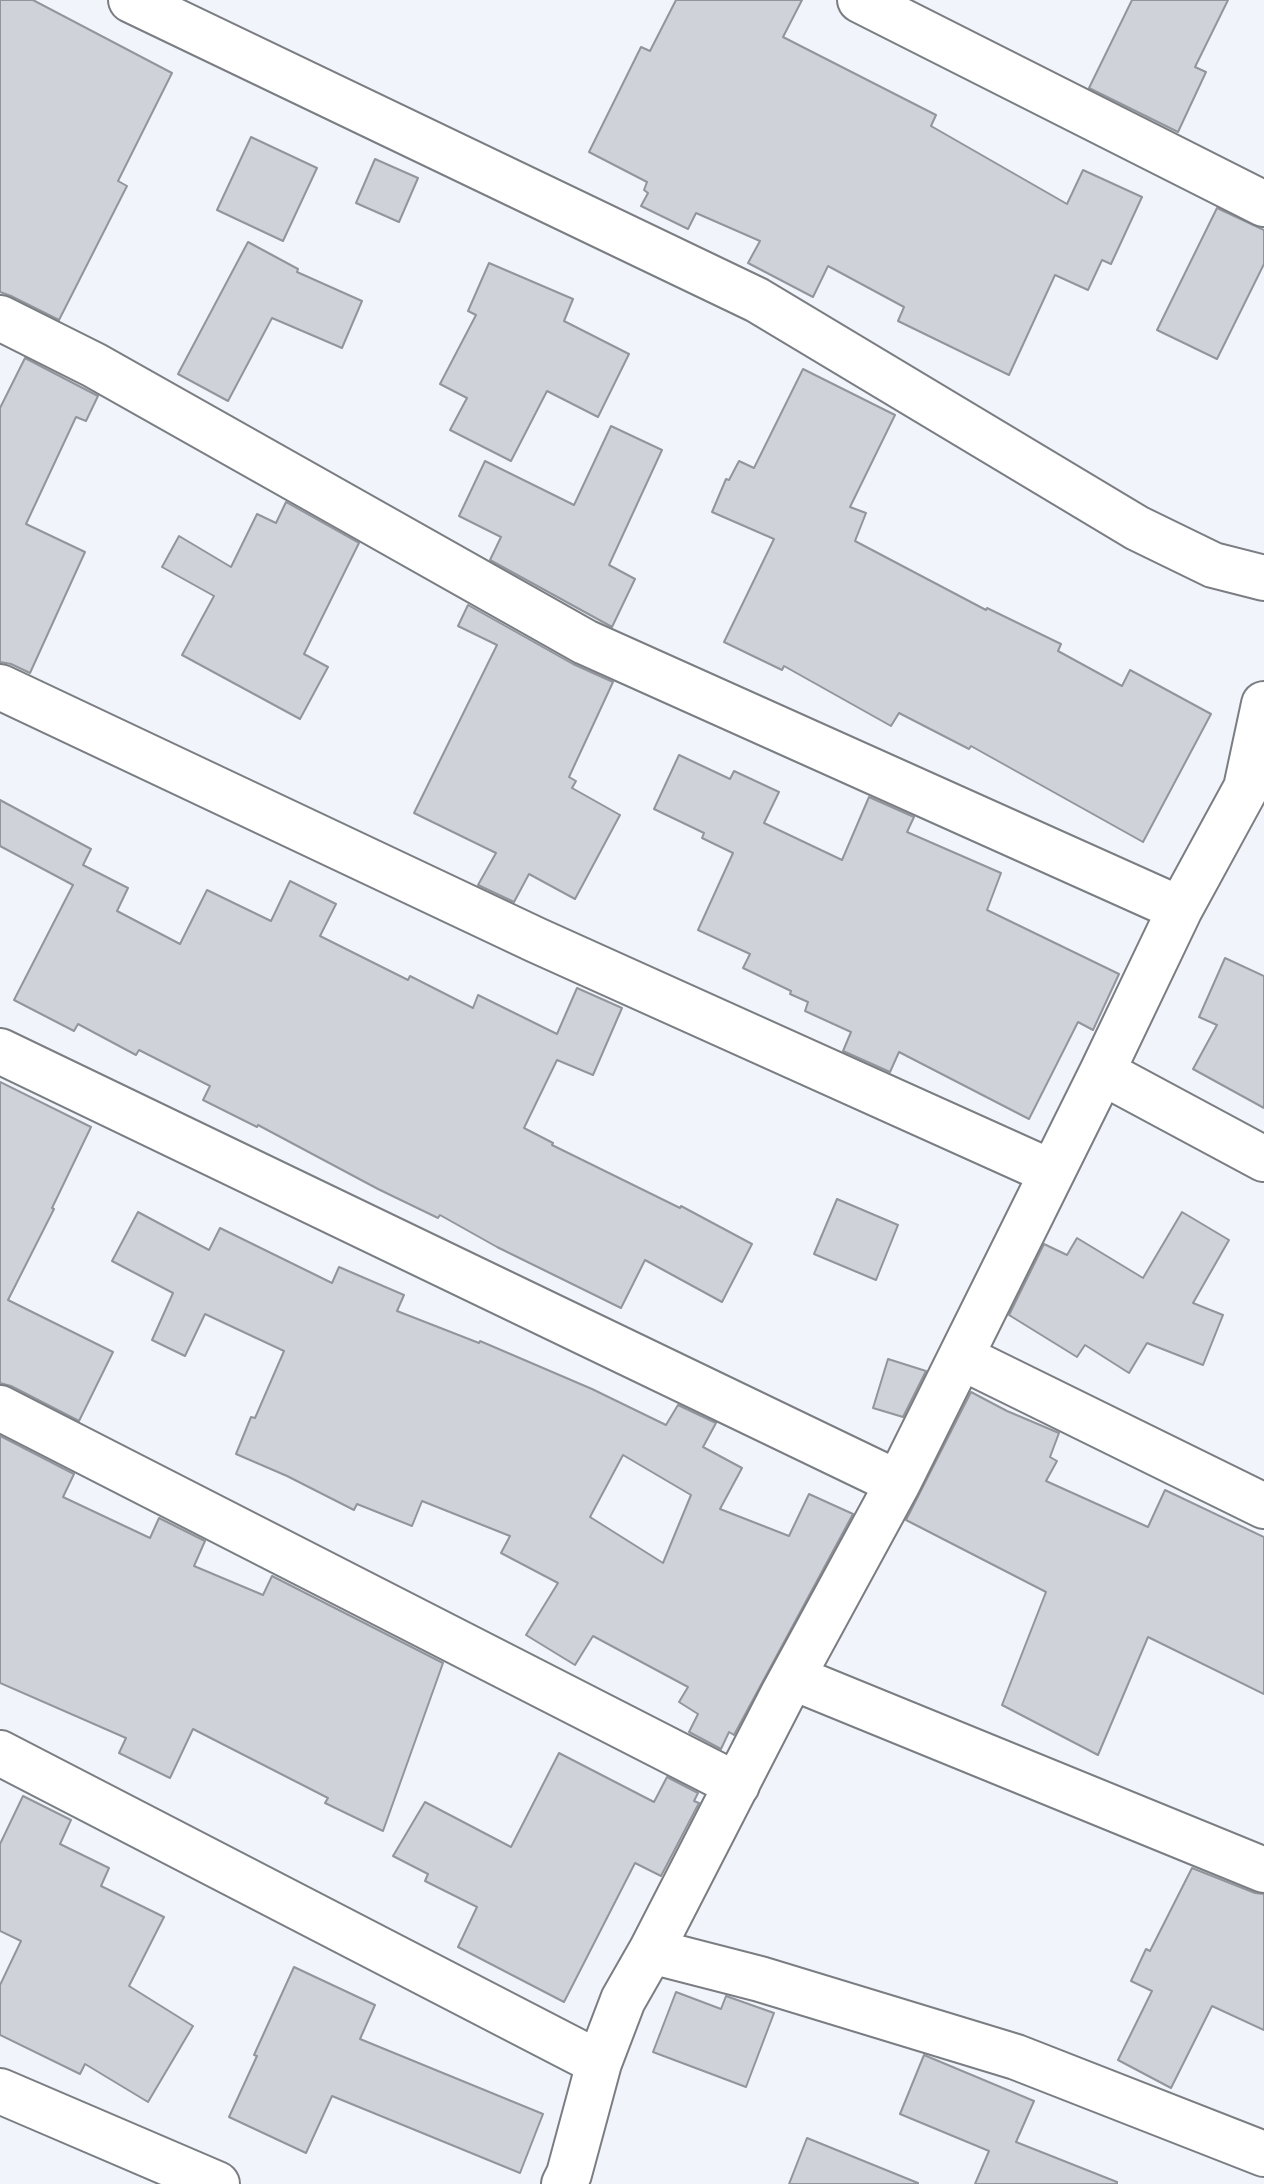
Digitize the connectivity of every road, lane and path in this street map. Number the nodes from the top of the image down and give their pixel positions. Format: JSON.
{"nodes":[{"id":1,"x":131,"y":0,"type":"edge"},
{"id":2,"x":860,"y":0,"type":"edge"},
{"id":3,"x":1264,"y":204,"type":"edge"},
{"id":4,"x":0,"y":318,"type":"edge"},
{"id":5,"x":1264,"y":578,"type":"edge"},
{"id":6,"x":0,"y":687,"type":"edge"},
{"id":7,"x":1264,"y":704,"type":"edge"},
{"id":8,"x":1255,"y":792,"type":"edge"},
{"id":9,"x":1180,"y":909,"type":"junction"},
{"id":10,"x":0,"y":1051,"type":"edge"},
{"id":11,"x":1102,"y":1072,"type":"junction"},
{"id":12,"x":1264,"y":1159,"type":"edge"},
{"id":13,"x":1051,"y":1172,"type":"junction"},
{"id":14,"x":961,"y":1357,"type":"junction"},
{"id":15,"x":0,"y":1408,"type":"edge"},
{"id":16,"x":898,"y":1483,"type":"junction"},
{"id":17,"x":1264,"y":1506,"type":"edge"},
{"id":18,"x":794,"y":1678,"type":"junction"},
{"id":19,"x":0,"y":1753,"type":"edge"},
{"id":20,"x":737,"y":1785,"type":"junction"},
{"id":21,"x":1264,"y":1870,"type":"edge"},
{"id":22,"x":651,"y":1951,"type":"junction"},
{"id":23,"x":599,"y":2063,"type":"junction"},
{"id":24,"x":0,"y":2091,"type":"edge"},
{"id":25,"x":1264,"y":2154,"type":"edge"},
{"id":26,"x":574,"y":2181,"type":"edge"},
{"id":27,"x":217,"y":2184,"type":"edge"}],
"edges":[{"from":1,"to":5,"type":"street"},
{"from":2,"to":3,"type":"street"},
{"from":4,"to":9,"type":"street"},
{"from":6,"to":13,"type":"street"},
{"from":7,"to":8,"type":"street"},
{"from":8,"to":9,"type":"street"},
{"from":9,"to":11,"type":"street"},
{"from":10,"to":16,"type":"street"},
{"from":11,"to":12,"type":"street"},
{"from":11,"to":13,"type":"street"},
{"from":13,"to":14,"type":"street"},
{"from":14,"to":16,"type":"street"},
{"from":14,"to":17,"type":"street"},
{"from":15,"to":20,"type":"street"},
{"from":16,"to":18,"type":"street"},
{"from":18,"to":20,"type":"street"},
{"from":18,"to":21,"type":"street"},
{"from":19,"to":23,"type":"street"},
{"from":20,"to":22,"type":"street"},
{"from":22,"to":23,"type":"street"},
{"from":22,"to":25,"type":"street"},
{"from":23,"to":26,"type":"street"},
{"from":24,"to":27,"type":"street"}]}
